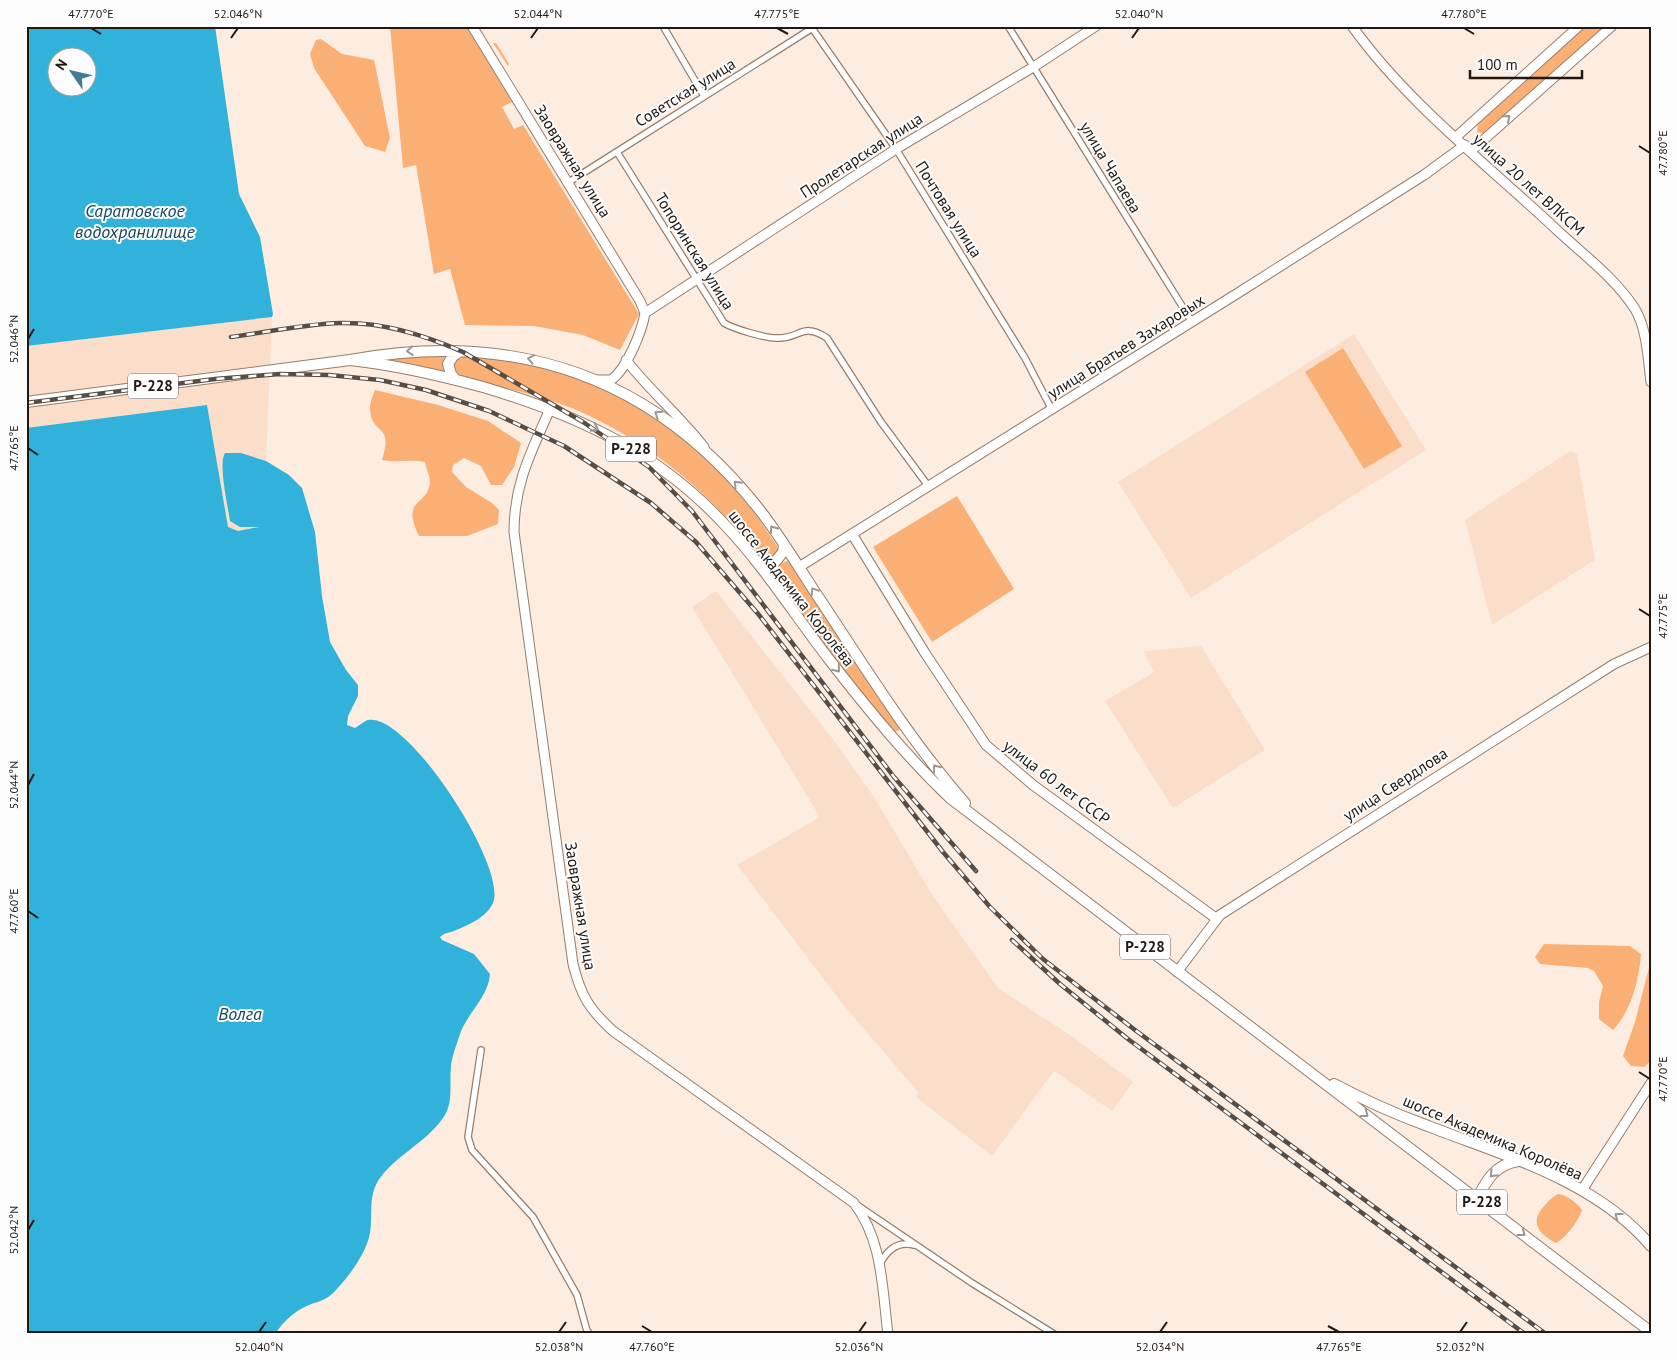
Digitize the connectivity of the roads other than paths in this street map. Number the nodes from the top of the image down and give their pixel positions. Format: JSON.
{"nodes":[{"id":1,"x":472,"y":26,"type":"edge"},
{"id":2,"x":664,"y":26,"type":"edge"},
{"id":3,"x":1008,"y":26,"type":"edge"},
{"id":4,"x":1096,"y":26,"type":"edge"},
{"id":5,"x":1352,"y":26,"type":"edge"},
{"id":6,"x":1578,"y":26,"type":"edge"},
{"id":7,"x":1612,"y":26,"type":"edge"},
{"id":8,"x":814,"y":27,"type":"edge"},
{"id":9,"x":1035,"y":66,"type":"junction"},
{"id":10,"x":704,"y":96,"type":"junction"},
{"id":11,"x":1456,"y":137,"type":"junction"},
{"id":12,"x":1468,"y":148,"type":"junction"},
{"id":13,"x":896,"y":149,"type":"junction"},
{"id":14,"x":617,"y":152,"type":"junction"},
{"id":15,"x":569,"y":182,"type":"junction"},
{"id":16,"x":696,"y":280,"type":"junction"},
{"id":17,"x":645,"y":313,"type":"junction"},
{"id":18,"x":1192,"y":322,"type":"junction"},
{"id":19,"x":459,"y":352,"type":"junction"},
{"id":20,"x":350,"y":360,"type":"junction"},
{"id":21,"x":626,"y":360,"type":"junction"},
{"id":22,"x":594,"y":379,"type":"junction"},
{"id":23,"x":456,"y":380,"type":"junction"},
{"id":24,"x":1651,"y":382,"type":"edge"},
{"id":25,"x":26,"y":402,"type":"edge"},
{"id":26,"x":550,"y":409,"type":"junction"},
{"id":27,"x":1052,"y":410,"type":"junction"},
{"id":28,"x":709,"y":456,"type":"junction"},
{"id":29,"x":929,"y":487,"type":"junction"},
{"id":30,"x":852,"y":534,"type":"junction"},
{"id":31,"x":784,"y":545,"type":"junction"},
{"id":32,"x":755,"y":560,"type":"junction"},
{"id":33,"x":799,"y":568,"type":"junction"},
{"id":34,"x":1651,"y":648,"type":"edge"},
{"id":35,"x":1638,"y":652,"type":"junction"},
{"id":36,"x":1651,"y":653,"type":"edge"},
{"id":37,"x":978,"y":819,"type":"junction"},
{"id":38,"x":1217,"y":919,"type":"junction"},
{"id":39,"x":1177,"y":972,"type":"junction"},
{"id":40,"x":481,"y":1050,"type":"dead end"},
{"id":41,"x":1313,"y":1072,"type":"junction"},
{"id":42,"x":1651,"y":1083,"type":"edge"},
{"id":43,"x":1519,"y":1161,"type":"junction"},
{"id":44,"x":1582,"y":1190,"type":"junction"},
{"id":45,"x":1478,"y":1199,"type":"junction"},
{"id":46,"x":854,"y":1203,"type":"junction"},
{"id":47,"x":916,"y":1245,"type":"junction"},
{"id":48,"x":1651,"y":1246,"type":"edge"},
{"id":49,"x":880,"y":1264,"type":"junction"},
{"id":50,"x":1651,"y":1332,"type":"edge"},
{"id":51,"x":590,"y":1334,"type":"edge"},
{"id":52,"x":888,"y":1334,"type":"edge"},
{"id":53,"x":1054,"y":1334,"type":"edge"}],
"edges":[{"from":1,"to":15,"type":"street","name":"Заовражная улица"},
{"from":2,"to":10,"type":"street"},
{"from":3,"to":9,"type":"street","name":"улица Чапаева"},
{"from":4,"to":9,"type":"street","name":"Пролетарская улица"},
{"from":5,"to":11,"type":"street","name":"улица 20 лет ВЛКСМ"},
{"from":6,"to":11,"type":"street"},
{"from":12,"to":7,"type":"street","name":"улица Братьев Захаровых","one_way":true},
{"from":8,"to":10,"type":"street","name":"Советская улица"},
{"from":8,"to":13,"type":"street","name":"Почтовая улица"},
{"from":9,"to":13,"type":"street","name":"Пролетарская улица"},
{"from":9,"to":18,"type":"street","name":"улица Чапаева"},
{"from":10,"to":14,"type":"street","name":"Советская улица"},
{"from":11,"to":12,"type":"street","name":"улица 20 лет ВЛКСМ"},
{"from":12,"to":18,"type":"street","name":"улица Братьев Захаровых"},
{"from":12,"to":24,"type":"street","name":"улица 20 лет ВЛКСМ"},
{"from":13,"to":16,"type":"street","name":"Пролетарская улица"},
{"from":13,"to":27,"type":"street","name":"Почтовая улица"},
{"from":14,"to":15,"type":"street","name":"Советская улица"},
{"from":14,"to":16,"type":"street","name":"Топоринская улица"},
{"from":15,"to":17,"type":"street","name":"Заовражная улица"},
{"from":16,"to":17,"type":"street","name":"Пролетарская улица"},
{"from":16,"to":29,"type":"street","name":"Топоринская улица"},
{"from":17,"to":21,"type":"street"},
{"from":18,"to":27,"type":"street","name":"улица Братьев Захаровых"},
{"from":19,"to":20,"type":"highway","name":"шоссе Академика Королёва","number":"Р-228","one_way":true},
{"from":22,"to":19,"type":"highway","name":"шоссе Академика Королёва","number":"Р-228","one_way":true},
{"from":19,"to":23,"type":"highway"},
{"from":20,"to":23,"type":"highway","name":"шоссе Академика Королёва","number":"Р-228"},
{"from":20,"to":25,"type":"highway","number":"Р-228"},
{"from":21,"to":22,"type":"street"},
{"from":21,"to":28,"type":"street"},
{"from":28,"to":22,"type":"highway","name":"шоссе Академика Королёва","number":"Р-228","one_way":true},
{"from":23,"to":26,"type":"highway","name":"шоссе Академика Королёва","number":"Р-228"},
{"from":26,"to":32,"type":"highway","name":"шоссе Академика Королёва","number":"Р-228","one_way":true},
{"from":26,"to":46,"type":"street","name":"Заовражная улица"},
{"from":27,"to":29,"type":"street","name":"улица Братьев Захаровых"},
{"from":31,"to":28,"type":"highway","name":"шоссе Академика Королёва","number":"Р-228","one_way":true},
{"from":29,"to":30,"type":"street","name":"улица Братьев Захаровых"},
{"from":30,"to":33,"type":"street","name":"улица Братьев Захаровых"},
{"from":30,"to":38,"type":"street","name":"улица 60 лет СССР"},
{"from":31,"to":32,"type":"highway"},
{"from":31,"to":33,"type":"highway","name":"шоссе Академика Королёва","number":"Р-228"},
{"from":32,"to":37,"type":"highway","name":"шоссе Академика Королёва","number":"Р-228","one_way":true},
{"from":37,"to":33,"type":"highway","name":"шоссе Академика Королёва","number":"Р-228","one_way":true},
{"from":34,"to":35,"type":"street","name":"улица Свердлова"},
{"from":35,"to":36,"type":"street"},
{"from":35,"to":38,"type":"street","name":"улица Свердлова"},
{"from":37,"to":39,"type":"highway","name":"шоссе Академика Королёва","number":"Р-228"},
{"from":38,"to":39,"type":"street","name":"улица Свердлова"},
{"from":39,"to":41,"type":"highway","name":"шоссе Академика Королёва","number":"Р-228"},
{"from":40,"to":51,"type":"street"},
{"from":41,"to":43,"type":"highway","name":"шоссе Академика Королёва","number":"Р-228"},
{"from":41,"to":45,"type":"highway","name":"шоссе Академика Королёва","number":"Р-228","one_way":true},
{"from":42,"to":44,"type":"street"},
{"from":43,"to":44,"type":"highway","name":"шоссе Академика Королёва","number":"Р-228"},
{"from":43,"to":45,"type":"highway","one_way":true},
{"from":48,"to":44,"type":"highway","name":"шоссе Академика Королёва","number":"Р-228","one_way":true},
{"from":45,"to":50,"type":"highway","name":"шоссе Академика Королёва","number":"Р-228","one_way":true},
{"from":46,"to":47,"type":"street"},
{"from":46,"to":49,"type":"street","name":"Заовражная улица"},
{"from":47,"to":49,"type":"street"},
{"from":47,"to":53,"type":"street"},
{"from":49,"to":52,"type":"street","name":"Заовражная улица"}]}
